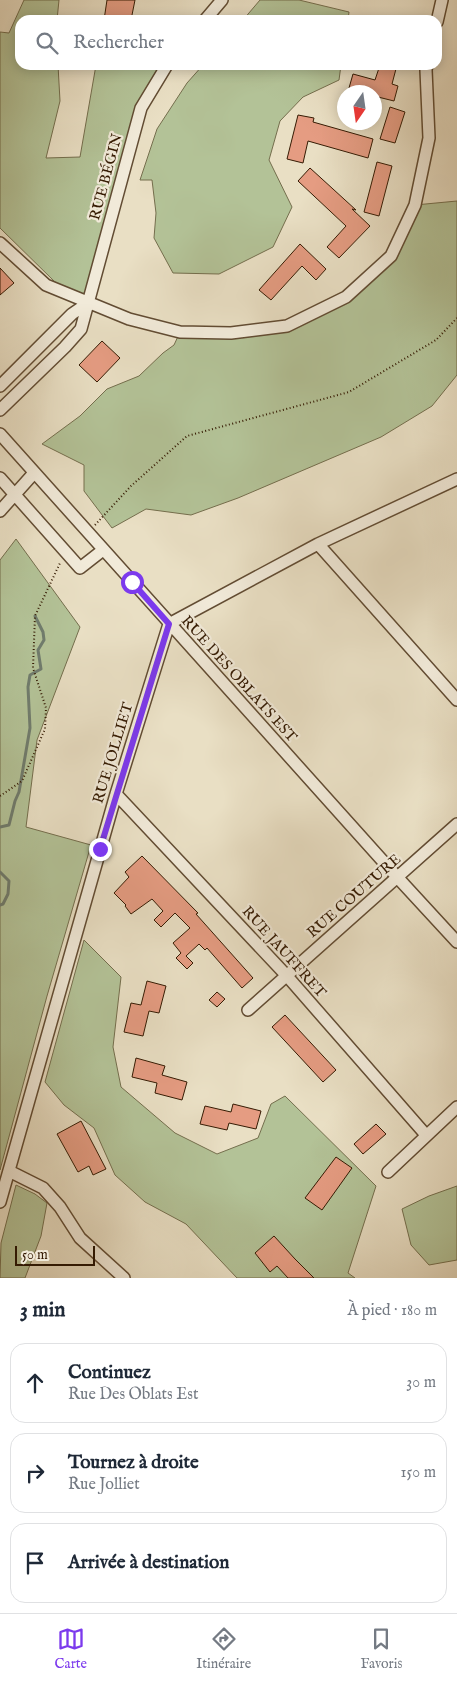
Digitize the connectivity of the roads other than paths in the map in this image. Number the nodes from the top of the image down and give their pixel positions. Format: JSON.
{"nodes":[{"id":1,"x":222,"y":0,"type":"edge"},
{"id":2,"x":442,"y":0,"type":"edge"},
{"id":3,"x":209,"y":15,"type":"edge"},
{"id":4,"x":439,"y":15,"type":"edge"},
{"id":5,"x":164,"y":70,"type":"edge"},
{"id":6,"x":426,"y":70,"type":"edge"},
{"id":7,"x":0,"y":243,"type":"edge"},
{"id":8,"x":88,"y":303,"type":"junction"},
{"id":9,"x":0,"y":386,"type":"edge"},
{"id":10,"x":0,"y":410,"type":"edge"},
{"id":11,"x":0,"y":434,"type":"edge"},
{"id":12,"x":34,"y":473,"type":"junction"},
{"id":13,"x":0,"y":478,"type":"edge"},
{"id":14,"x":457,"y":479,"type":"edge"},
{"id":15,"x":16,"y":495,"type":"junction"},
{"id":16,"x":0,"y":510,"type":"edge"},
{"id":17,"x":318,"y":544,"type":"junction"},
{"id":18,"x":103,"y":550,"type":"junction"},
{"id":19,"x":169,"y":624,"type":"junction"},
{"id":20,"x":457,"y":700,"type":"edge"},
{"id":21,"x":116,"y":794,"type":"junction"},
{"id":22,"x":457,"y":824,"type":"edge"},
{"id":23,"x":398,"y":878,"type":"junction"},
{"id":24,"x":457,"y":942,"type":"edge"},
{"id":25,"x":287,"y":976,"type":"junction"},
{"id":26,"x":248,"y":1010,"type":"dead end"},
{"id":27,"x":457,"y":1106,"type":"edge"},
{"id":28,"x":426,"y":1135,"type":"junction"},
{"id":29,"x":9,"y":1170,"type":"junction"},
{"id":30,"x":388,"y":1172,"type":"dead end"},
{"id":31,"x":0,"y":1202,"type":"edge"},
{"id":32,"x":124,"y":1278,"type":"edge"}],
"edges":[{"from":1,"to":3,"type":"street"},
{"from":2,"to":4,"type":"street"},
{"from":5,"to":8,"type":"street","name":"RUE BÉGIN"},
{"from":6,"to":8,"type":"street"},
{"from":7,"to":8,"type":"street"},
{"from":8,"to":9,"type":"street"},
{"from":8,"to":10,"type":"street","name":"RUE BÉGIN"},
{"from":11,"to":12,"type":"street","name":"RUE DES OBLATS EST"},
{"from":12,"to":15,"type":"street"},
{"from":12,"to":18,"type":"street","name":"RUE DES OBLATS EST"},
{"from":13,"to":15,"type":"street"},
{"from":14,"to":17,"type":"street"},
{"from":15,"to":16,"type":"street"},
{"from":15,"to":18,"type":"street"},
{"from":17,"to":19,"type":"street"},
{"from":17,"to":20,"type":"street"},
{"from":18,"to":19,"type":"street","name":"RUE DES OBLATS EST"},
{"from":19,"to":21,"type":"street","name":"RUE JOLLIET"},
{"from":19,"to":23,"type":"street","name":"RUE DES OBLATS EST"},
{"from":21,"to":25,"type":"street","name":"RUE JAUFFRET"},
{"from":21,"to":29,"type":"street","name":"RUE JOLLIET"},
{"from":22,"to":23,"type":"street","name":"RUE COUTURE"},
{"from":23,"to":24,"type":"street","name":"RUE DES OBLATS EST"},
{"from":23,"to":25,"type":"street","name":"RUE COUTURE"},
{"from":25,"to":26,"type":"street","name":"RUE COUTURE"},
{"from":25,"to":28,"type":"street","name":"RUE JAUFFRET"},
{"from":27,"to":28,"type":"street"},
{"from":28,"to":30,"type":"street"},
{"from":29,"to":31,"type":"street","name":"RUE JOLLIET"},
{"from":29,"to":32,"type":"street"}]}
